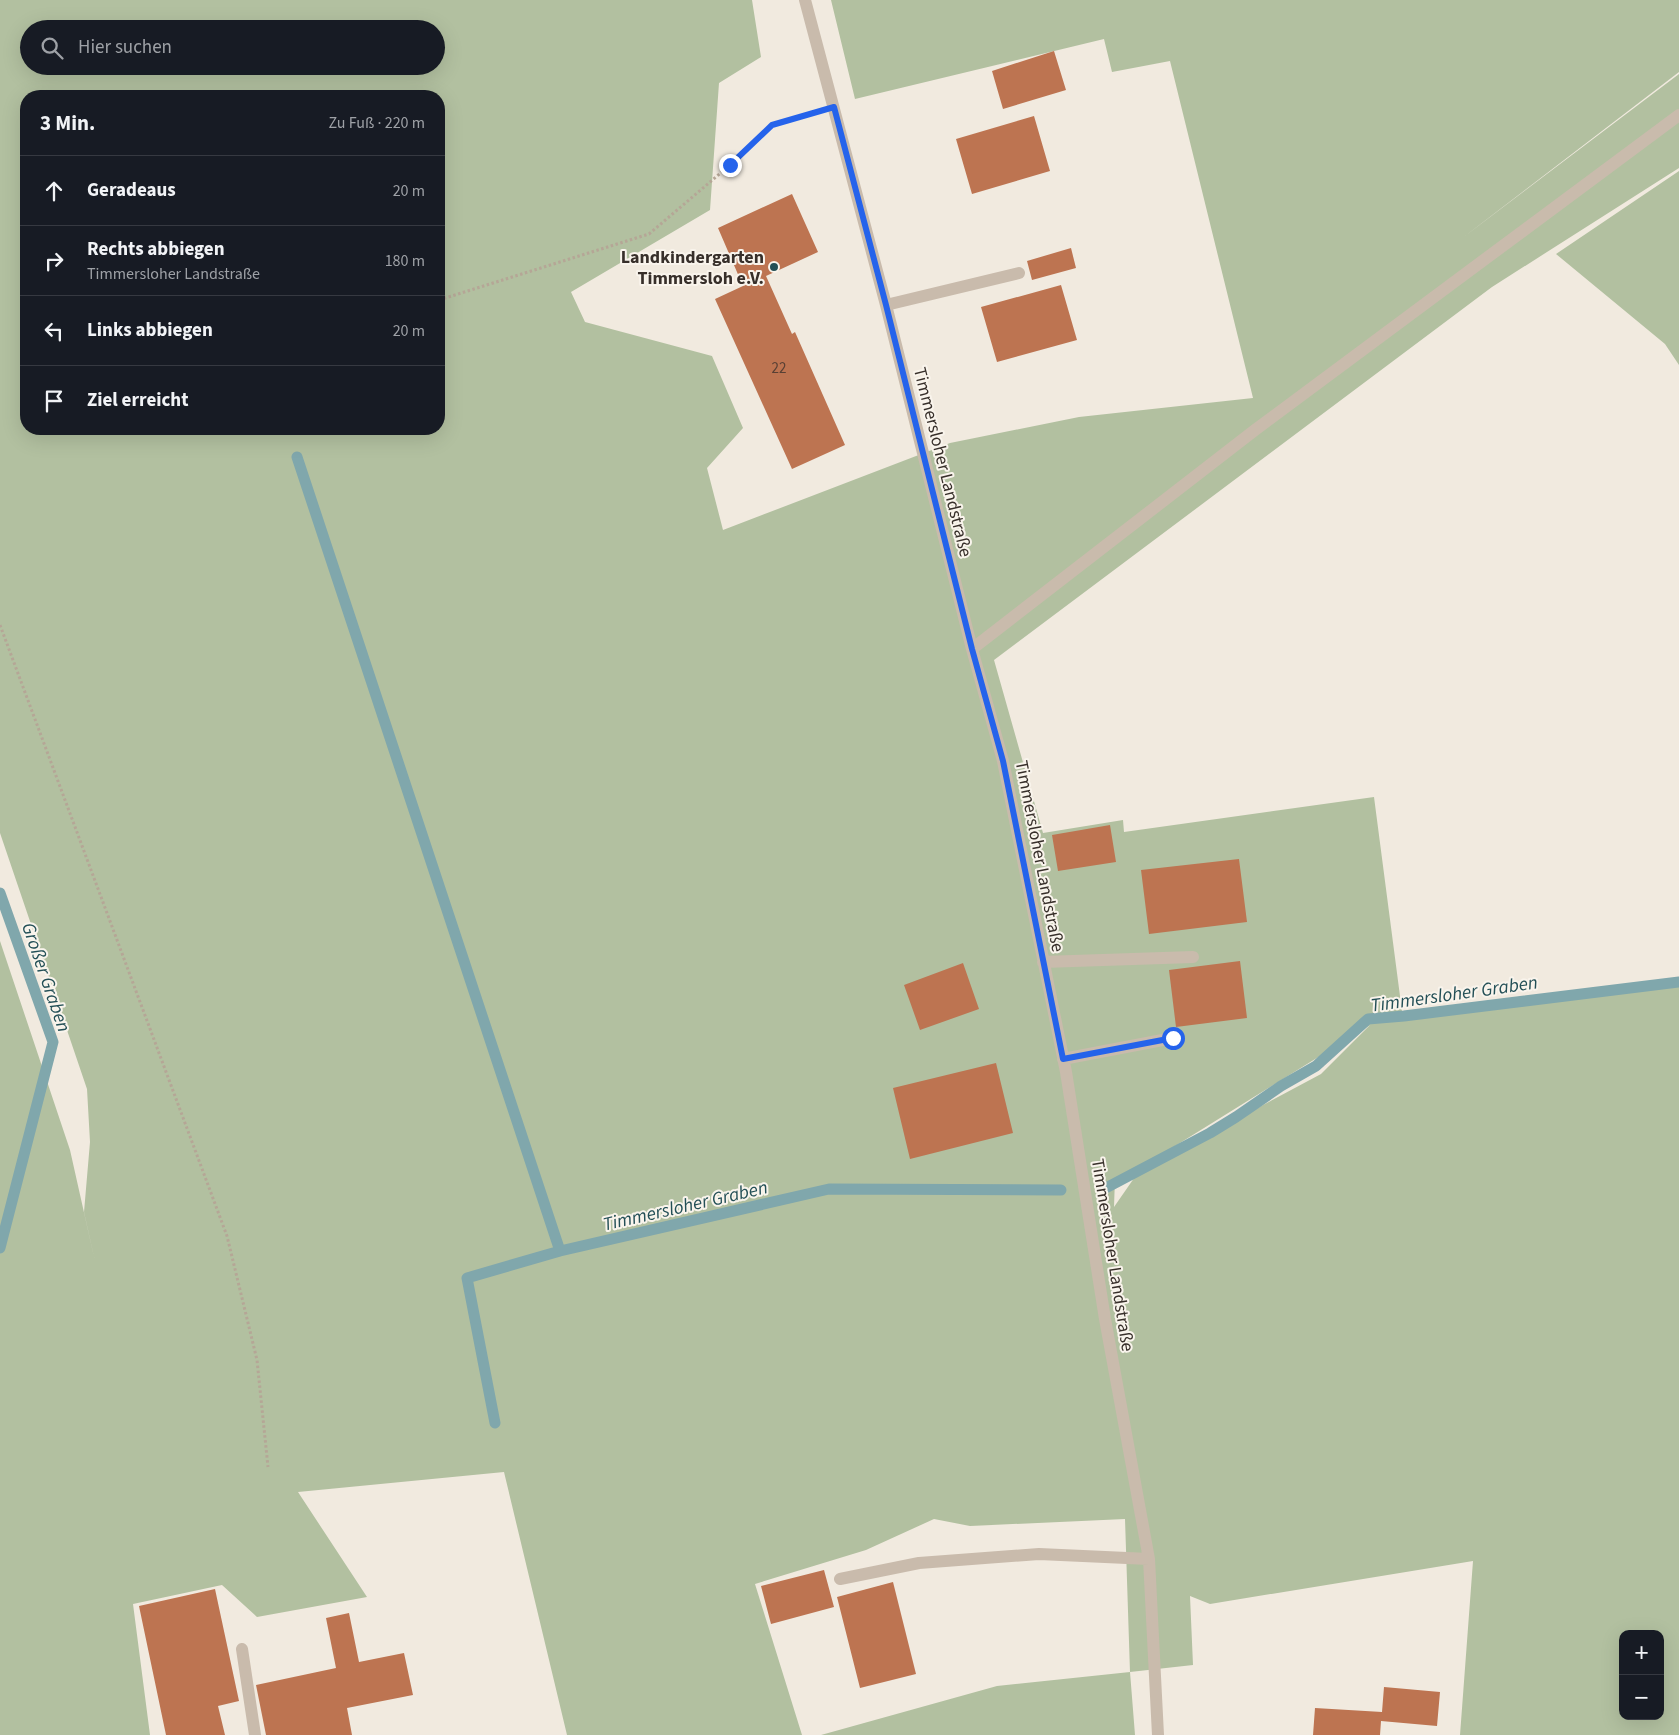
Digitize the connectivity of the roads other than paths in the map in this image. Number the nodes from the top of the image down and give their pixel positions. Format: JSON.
{"nodes":[{"id":1,"x":805,"y":0,"type":"edge"},
{"id":2,"x":1679,"y":115,"type":"edge"},
{"id":3,"x":1019,"y":273,"type":"dead end"},
{"id":4,"x":886,"y":305,"type":"junction"},
{"id":5,"x":972,"y":649,"type":"junction"},
{"id":6,"x":1192,"y":957,"type":"dead end"},
{"id":7,"x":1043,"y":962,"type":"junction"},
{"id":8,"x":1173,"y":1038,"type":"dead end"},
{"id":9,"x":1063,"y":1059,"type":"junction"},
{"id":10,"x":1149,"y":1559,"type":"junction"},
{"id":11,"x":840,"y":1579,"type":"dead end"},
{"id":12,"x":242,"y":1649,"type":"dead end"},
{"id":13,"x":255,"y":1735,"type":"edge"},
{"id":14,"x":1158,"y":1735,"type":"edge"}],
"edges":[{"from":1,"to":4,"type":"street","name":"Timmersloher Landstraße"},
{"from":2,"to":5,"type":"street"},
{"from":3,"to":4,"type":"street"},
{"from":4,"to":5,"type":"street","name":"Timmersloher Landstraße"},
{"from":5,"to":7,"type":"street","name":"Timmersloher Landstraße"},
{"from":6,"to":7,"type":"street"},
{"from":7,"to":9,"type":"street","name":"Timmersloher Landstraße"},
{"from":8,"to":9,"type":"street"},
{"from":9,"to":10,"type":"street","name":"Timmersloher Landstraße"},
{"from":10,"to":11,"type":"street"},
{"from":10,"to":14,"type":"street","name":"Timmersloher Landstraße"},
{"from":12,"to":13,"type":"street"}]}
